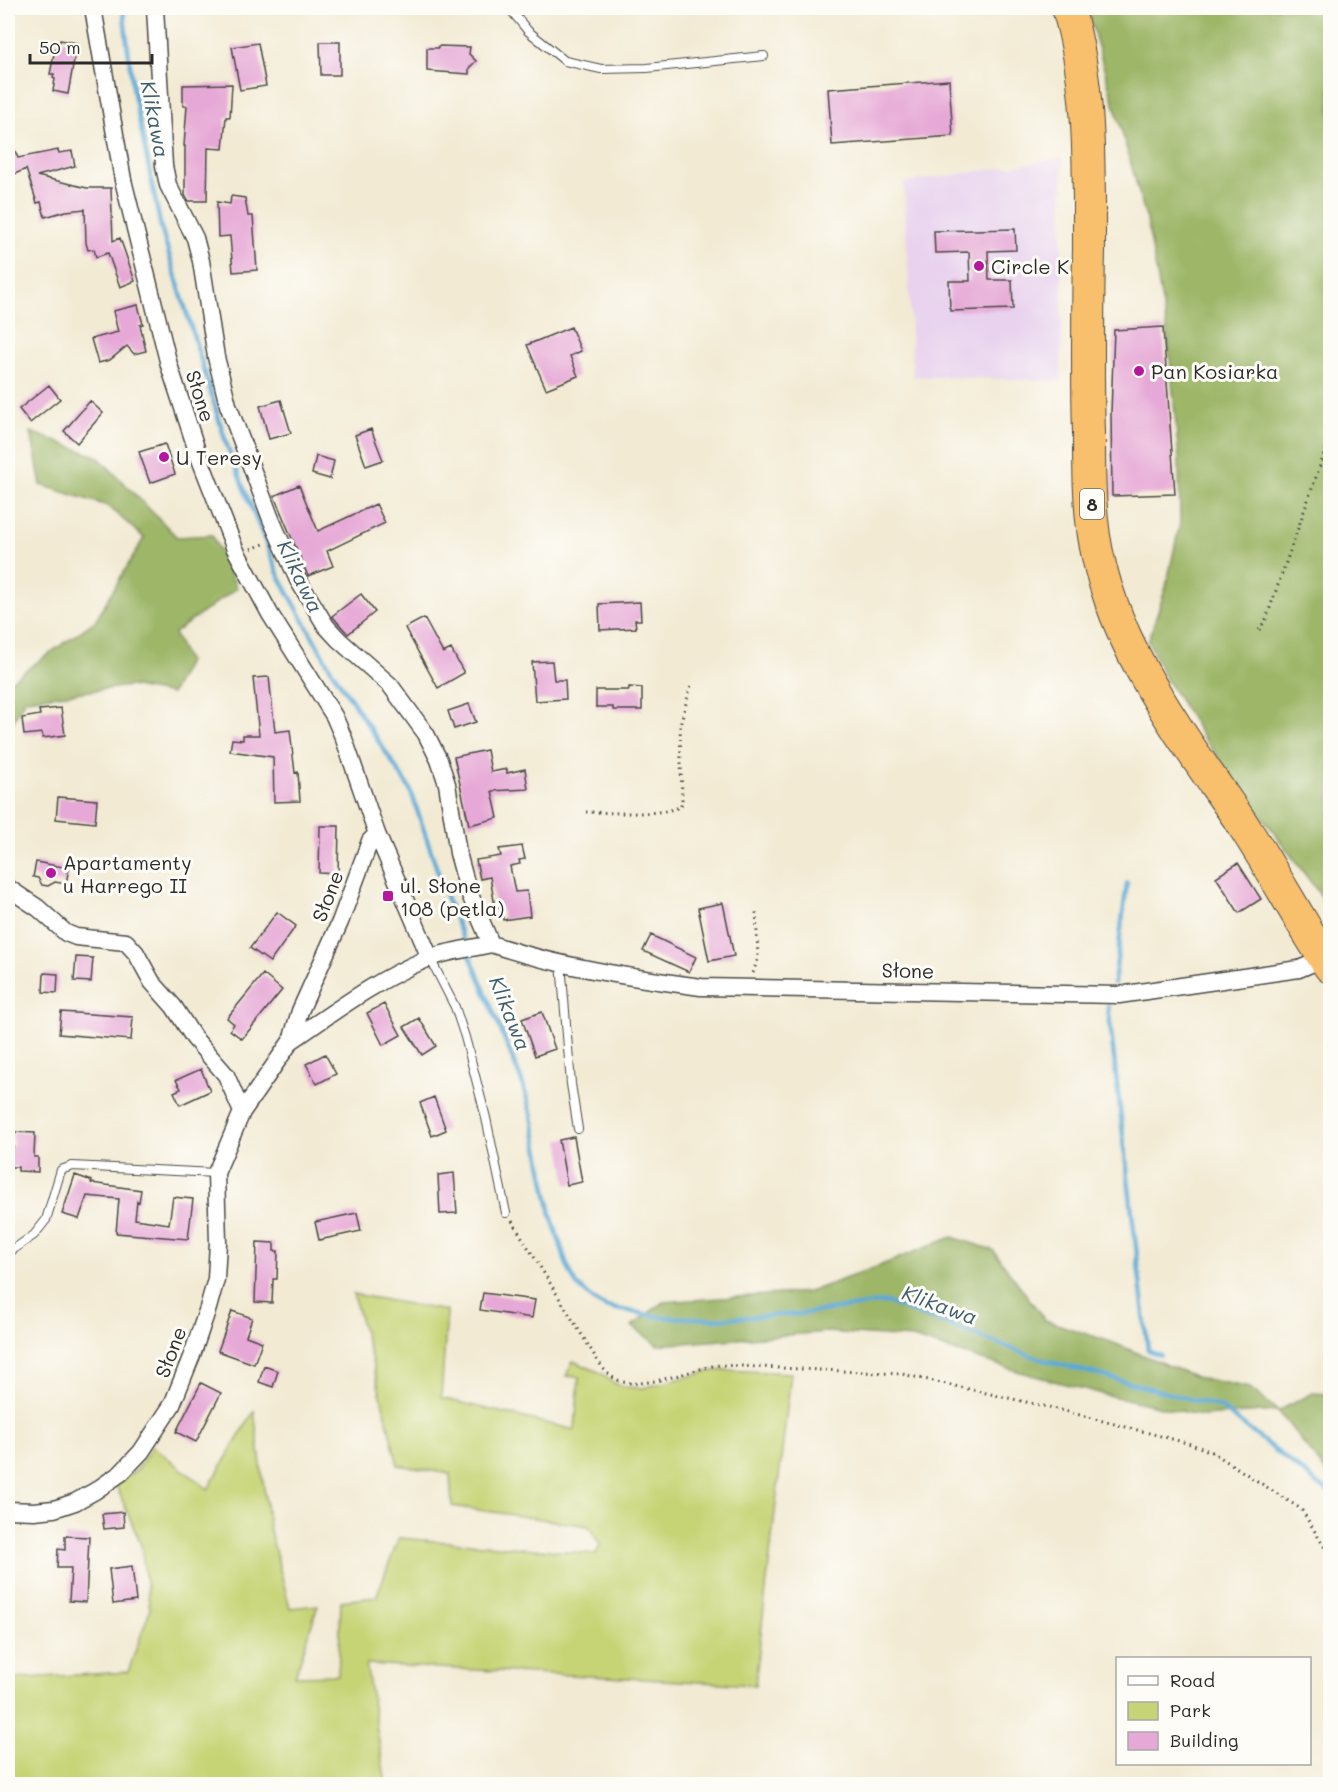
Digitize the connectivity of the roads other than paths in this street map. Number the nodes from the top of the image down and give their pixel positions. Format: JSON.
{"nodes":[{"id":1,"x":93,"y":8,"type":"edge"},
{"id":2,"x":155,"y":8,"type":"edge"},
{"id":3,"x":509,"y":8,"type":"edge"},
{"id":4,"x":1068,"y":8,"type":"edge"},
{"id":5,"x":764,"y":56,"type":"dead end"},
{"id":6,"x":377,"y":834,"type":"junction"},
{"id":7,"x":8,"y":888,"type":"edge"},
{"id":8,"x":484,"y":946,"type":"junction"},
{"id":9,"x":1329,"y":953,"type":"edge"},
{"id":10,"x":430,"y":958,"type":"junction"},
{"id":11,"x":561,"y":962,"type":"junction"},
{"id":12,"x":291,"y":1041,"type":"junction"},
{"id":13,"x":242,"y":1112,"type":"junction"},
{"id":14,"x":578,"y":1129,"type":"dead end"},
{"id":15,"x":216,"y":1173,"type":"junction"},
{"id":16,"x":506,"y":1213,"type":"road end"},
{"id":17,"x":8,"y":1252,"type":"edge"},
{"id":18,"x":8,"y":1510,"type":"edge"}],
"edges":[{"from":1,"to":6,"type":"street","name":"Słone"},
{"from":2,"to":8,"type":"street"},
{"from":3,"to":5,"type":"lane"},
{"from":4,"to":9,"type":"highway","number":"8"},
{"from":6,"to":10,"type":"street","name":"Słone"},
{"from":6,"to":12,"type":"street","name":"Słone"},
{"from":7,"to":13,"type":"street"},
{"from":8,"to":10,"type":"street"},
{"from":8,"to":11,"type":"street","name":"Słone"},
{"from":9,"to":11,"type":"street","name":"Słone"},
{"from":10,"to":12,"type":"street","name":"Słone"},
{"from":10,"to":16,"type":"lane"},
{"from":11,"to":14,"type":"lane"},
{"from":12,"to":13,"type":"street","name":"Słone"},
{"from":13,"to":15,"type":"street","name":"Słone"},
{"from":15,"to":17,"type":"lane"},
{"from":15,"to":18,"type":"street","name":"Słone"}]}
